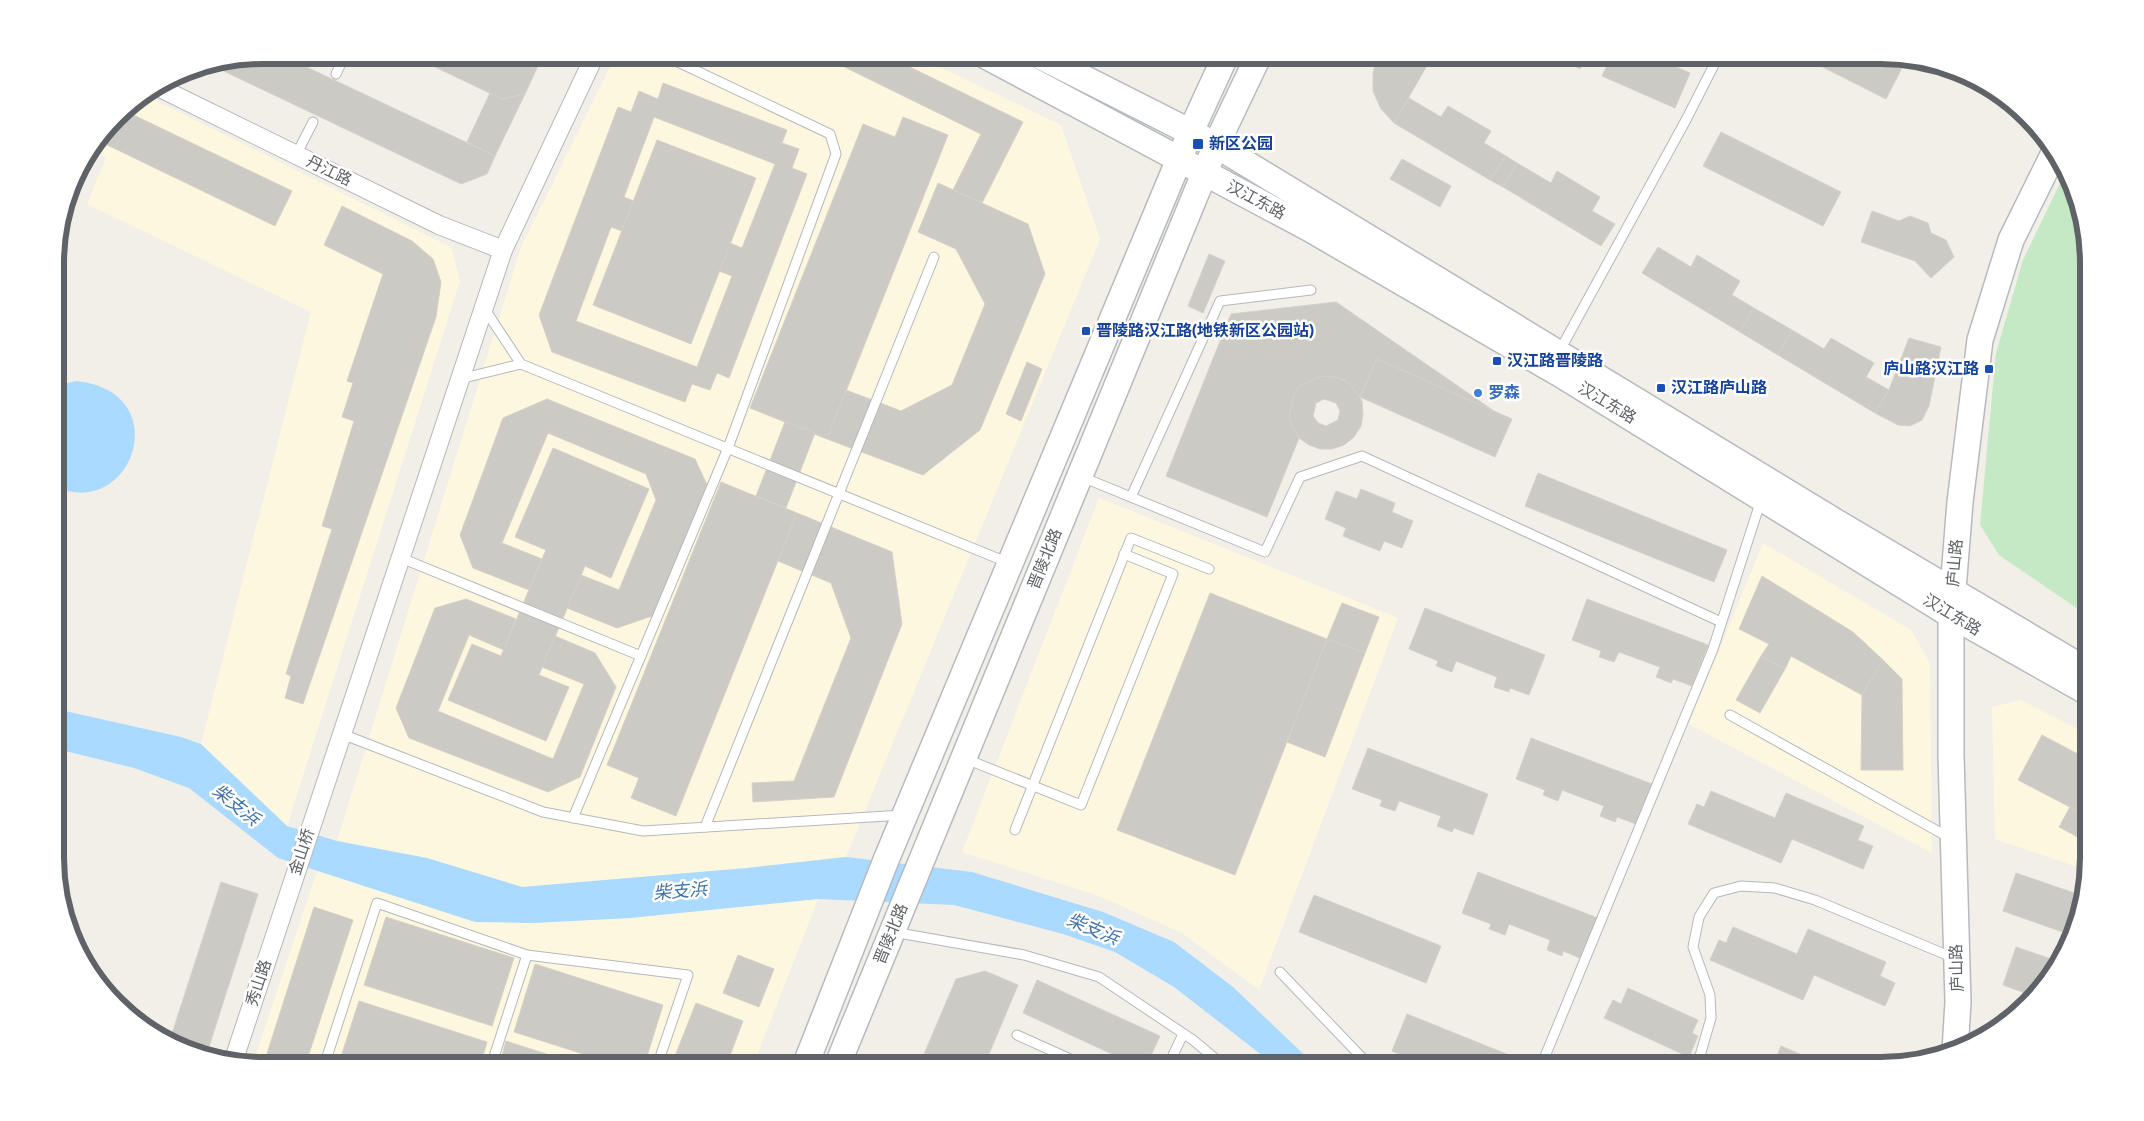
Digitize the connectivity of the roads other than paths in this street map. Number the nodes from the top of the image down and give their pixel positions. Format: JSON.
{"nodes":[{"id":1,"x":341,"y":64,"type":"edge"},
{"id":2,"x":591,"y":64,"type":"edge"},
{"id":3,"x":682,"y":64,"type":"edge"},
{"id":4,"x":1001,"y":64,"type":"edge"},
{"id":5,"x":1056,"y":64,"type":"edge"},
{"id":6,"x":1222,"y":64,"type":"edge"},
{"id":7,"x":1255,"y":64,"type":"edge"},
{"id":8,"x":1714,"y":64,"type":"edge"},
{"id":9,"x":336,"y":74,"type":"dead end"},
{"id":10,"x":164,"y":90,"type":"edge"},
{"id":11,"x":313,"y":122,"type":"dead end"},
{"id":12,"x":1191,"y":131,"type":"junction"},
{"id":13,"x":1216,"y":145,"type":"junction"},
{"id":14,"x":296,"y":155,"type":"junction"},
{"id":15,"x":1180,"y":159,"type":"junction"},
{"id":16,"x":2052,"y":159,"type":"edge"},
{"id":17,"x":1205,"y":172,"type":"junction"},
{"id":18,"x":503,"y":250,"type":"junction"},
{"id":19,"x":934,"y":257,"type":"dead end"},
{"id":20,"x":1311,"y":290,"type":"dead end"},
{"id":21,"x":484,"y":308,"type":"junction"},
{"id":22,"x":1558,"y":353,"type":"junction"},
{"id":23,"x":521,"y":364,"type":"junction"},
{"id":24,"x":460,"y":379,"type":"junction"},
{"id":25,"x":728,"y":448,"type":"junction"},
{"id":26,"x":1080,"y":476,"type":"junction"},
{"id":27,"x":839,"y":493,"type":"junction"},
{"id":28,"x":1131,"y":497,"type":"junction"},
{"id":29,"x":1762,"y":498,"type":"junction"},
{"id":30,"x":1124,"y":554,"type":"junction"},
{"id":31,"x":401,"y":558,"type":"junction"},
{"id":32,"x":1010,"y":563,"type":"junction"},
{"id":33,"x":1209,"y":569,"type":"dead end"},
{"id":34,"x":1952,"y":590,"type":"junction"},
{"id":35,"x":1951,"y":615,"type":"junction"},
{"id":36,"x":1722,"y":622,"type":"junction"},
{"id":37,"x":641,"y":656,"type":"junction"},
{"id":38,"x":2080,"y":666,"type":"edge"},
{"id":39,"x":2080,"y":689,"type":"edge"},
{"id":40,"x":1730,"y":715,"type":"dead end"},
{"id":41,"x":342,"y":734,"type":"junction"},
{"id":42,"x":964,"y":758,"type":"junction"},
{"id":43,"x":1033,"y":786,"type":"junction"},
{"id":44,"x":905,"y":815,"type":"junction"},
{"id":45,"x":573,"y":818,"type":"junction"},
{"id":46,"x":705,"y":827,"type":"junction"},
{"id":47,"x":1015,"y":830,"type":"dead end"},
{"id":48,"x":1953,"y":839,"type":"junction"},
{"id":49,"x":285,"y":906,"type":"joint"},
{"id":50,"x":892,"y":932,"type":"junction"},
{"id":51,"x":528,"y":954,"type":"junction"},
{"id":52,"x":1956,"y":959,"type":"junction"},
{"id":53,"x":1280,"y":972,"type":"dead end"},
{"id":54,"x":1183,"y":1034,"type":"junction"},
{"id":55,"x":1017,"y":1035,"type":"dead end"},
{"id":56,"x":1955,"y":1043,"type":"edge"},
{"id":57,"x":235,"y":1056,"type":"edge"},
{"id":58,"x":327,"y":1057,"type":"edge"},
{"id":59,"x":494,"y":1057,"type":"edge"},
{"id":60,"x":659,"y":1057,"type":"edge"},
{"id":61,"x":810,"y":1057,"type":"edge"},
{"id":62,"x":841,"y":1057,"type":"edge"},
{"id":63,"x":1066,"y":1057,"type":"edge"},
{"id":64,"x":1172,"y":1057,"type":"edge"},
{"id":65,"x":1212,"y":1057,"type":"edge"},
{"id":66,"x":1361,"y":1057,"type":"edge"},
{"id":67,"x":1545,"y":1057,"type":"edge"},
{"id":68,"x":1700,"y":1057,"type":"edge"}],
"edges":[{"from":1,"to":9,"type":"lane"},
{"from":2,"to":18,"type":"street","name":"金山桥"},
{"from":3,"to":25,"type":"lane"},
{"from":4,"to":15,"type":"main road","name":"汉江东路"},
{"from":5,"to":12,"type":"main road","name":"汉江东路"},
{"from":6,"to":12,"type":"main road","name":"晋陵北路"},
{"from":7,"to":13,"type":"main road","name":"晋陵北路"},
{"from":8,"to":22,"type":"lane"},
{"from":10,"to":14,"type":"street","name":"丹江路"},
{"from":11,"to":14,"type":"lane"},
{"from":12,"to":13,"type":"main road","name":"汉江东路"},
{"from":12,"to":15,"type":"main road","name":"晋陵北路"},
{"from":13,"to":17,"type":"main road","name":"晋陵北路"},
{"from":13,"to":22,"type":"main road","name":"汉江东路"},
{"from":14,"to":18,"type":"street","name":"丹江路"},
{"from":15,"to":17,"type":"main road","name":"汉江东路"},
{"from":15,"to":32,"type":"main road","name":"晋陵北路"},
{"from":16,"to":34,"type":"main road","name":"庐山路"},
{"from":17,"to":26,"type":"main road","name":"晋陵北路"},
{"from":17,"to":29,"type":"main road","name":"汉江东路"},
{"from":18,"to":21,"type":"street","name":"金山桥"},
{"from":19,"to":27,"type":"lane"},
{"from":20,"to":28,"type":"lane"},
{"from":21,"to":23,"type":"lane"},
{"from":21,"to":24,"type":"street","name":"金山桥"},
{"from":22,"to":34,"type":"main road","name":"汉江东路"},
{"from":23,"to":24,"type":"lane"},
{"from":23,"to":25,"type":"lane"},
{"from":24,"to":31,"type":"street","name":"金山桥"},
{"from":25,"to":27,"type":"lane"},
{"from":25,"to":37,"type":"lane"},
{"from":26,"to":28,"type":"lane"},
{"from":26,"to":42,"type":"main road","name":"晋陵北路"},
{"from":27,"to":32,"type":"lane"},
{"from":27,"to":46,"type":"lane"},
{"from":28,"to":36,"type":"lane"},
{"from":29,"to":35,"type":"main road","name":"汉江东路"},
{"from":29,"to":36,"type":"lane"},
{"from":30,"to":33,"type":"lane"},
{"from":30,"to":43,"type":"lane"},
{"from":30,"to":43,"type":"lane"},
{"from":31,"to":37,"type":"lane"},
{"from":31,"to":41,"type":"street","name":"金山桥"},
{"from":32,"to":44,"type":"main road","name":"晋陵北路"},
{"from":34,"to":35,"type":"main road","name":"庐山路"},
{"from":34,"to":38,"type":"main road","name":"汉江东路"},
{"from":35,"to":39,"type":"main road","name":"汉江东路"},
{"from":35,"to":48,"type":"main road","name":"庐山路"},
{"from":36,"to":67,"type":"lane"},
{"from":37,"to":45,"type":"lane"},
{"from":40,"to":48,"type":"lane"},
{"from":41,"to":45,"type":"lane"},
{"from":41,"to":49,"type":"street","name":"金山桥"},
{"from":42,"to":43,"type":"lane"},
{"from":42,"to":50,"type":"main road","name":"晋陵北路"},
{"from":43,"to":47,"type":"lane"},
{"from":44,"to":46,"type":"lane"},
{"from":44,"to":61,"type":"main road","name":"晋陵北路"},
{"from":45,"to":46,"type":"lane"},
{"from":48,"to":52,"type":"main road","name":"庐山路"},
{"from":49,"to":57,"type":"street","name":"秀山路"},
{"from":50,"to":54,"type":"lane"},
{"from":50,"to":62,"type":"main road","name":"晋陵北路"},
{"from":51,"to":58,"type":"lane"},
{"from":51,"to":59,"type":"lane"},
{"from":51,"to":60,"type":"lane"},
{"from":52,"to":56,"type":"main road","name":"庐山路"},
{"from":52,"to":68,"type":"lane"},
{"from":53,"to":66,"type":"lane"},
{"from":54,"to":64,"type":"lane"},
{"from":54,"to":65,"type":"lane"},
{"from":55,"to":63,"type":"lane"}]}
